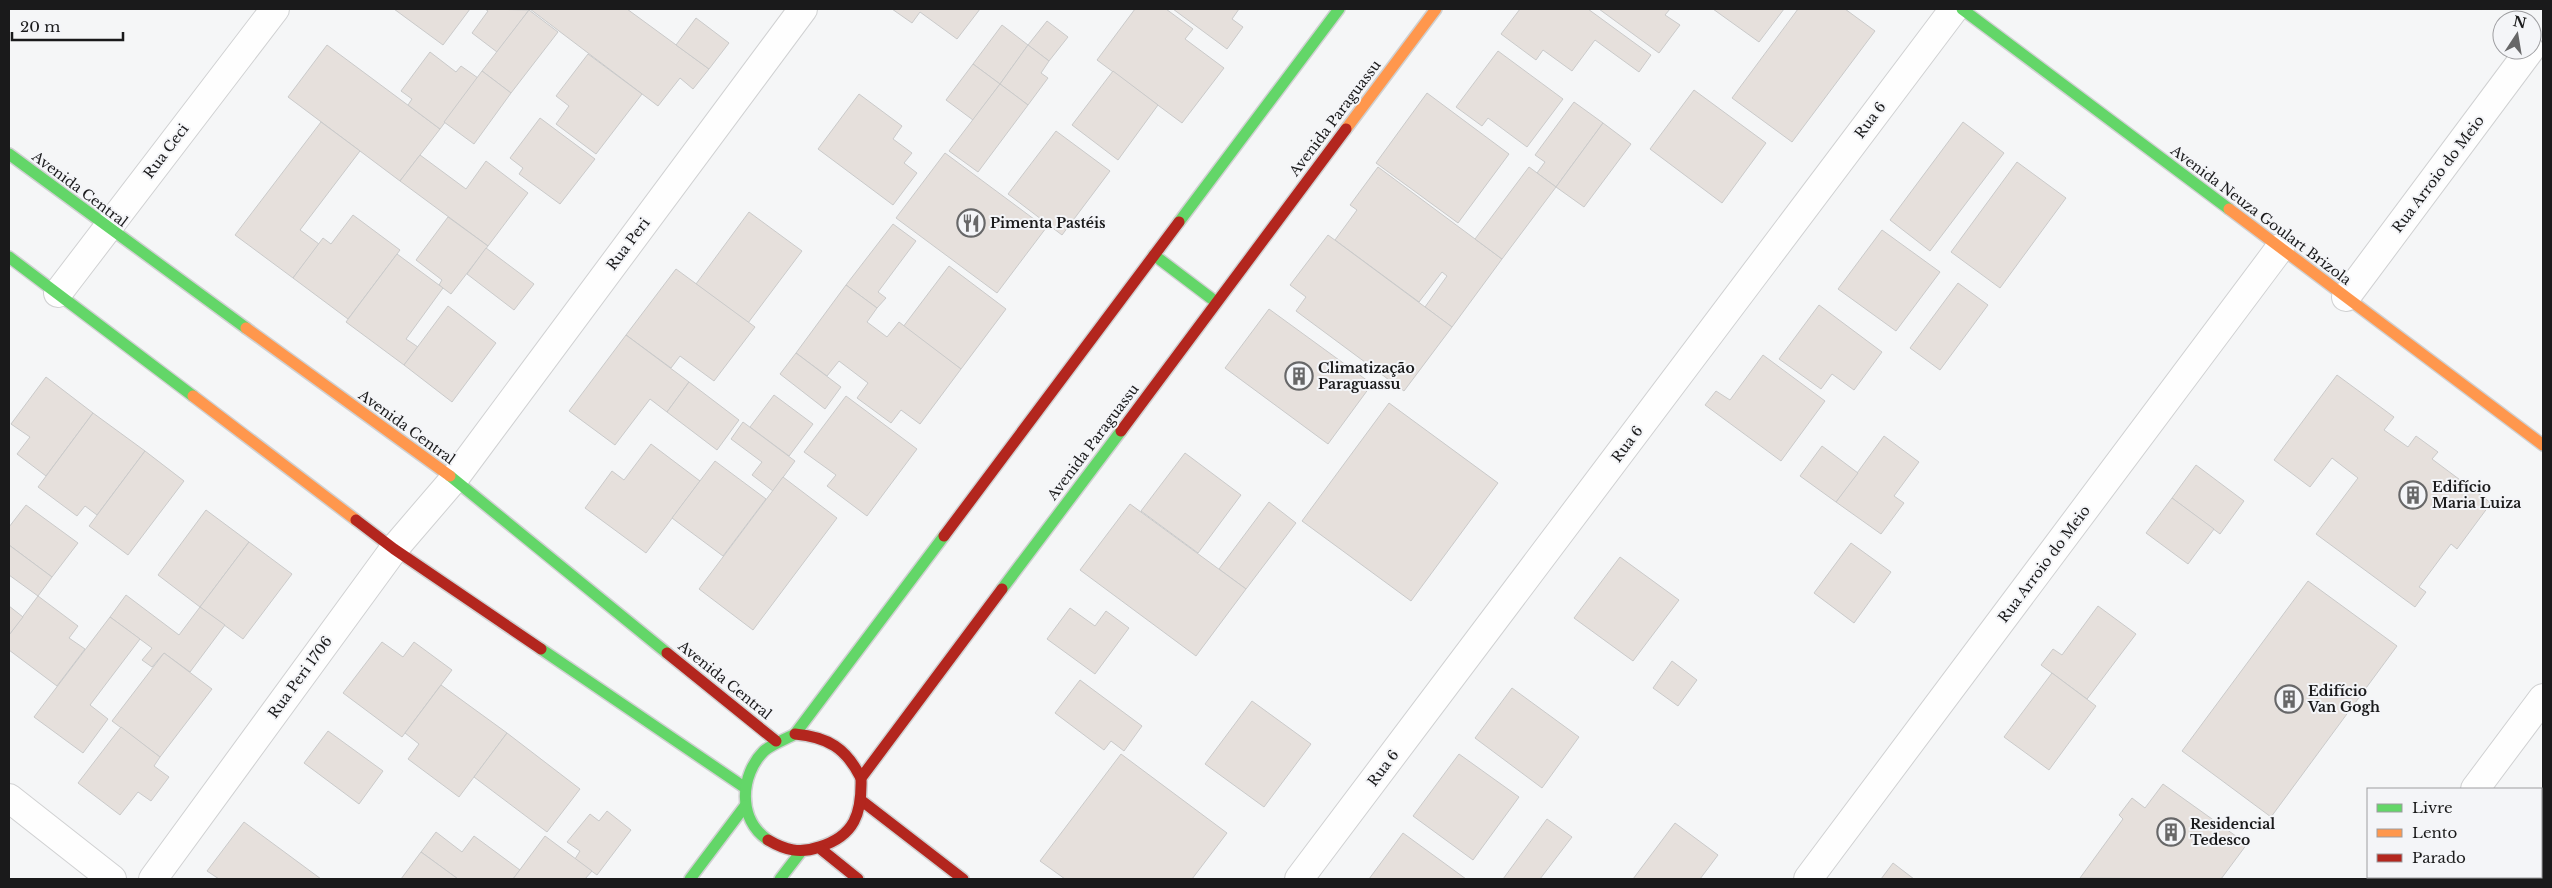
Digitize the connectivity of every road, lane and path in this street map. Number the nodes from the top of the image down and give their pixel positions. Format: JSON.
{"nodes":[{"id":1,"x":274,"y":9,"type":"edge"},
{"id":2,"x":803,"y":9,"type":"edge"},
{"id":3,"x":1339,"y":9,"type":"edge"},
{"id":4,"x":1436,"y":9,"type":"edge"},
{"id":5,"x":1954,"y":9,"type":"edge"},
{"id":6,"x":1962,"y":9,"type":"edge"},
{"id":7,"x":2523,"y":60,"type":"edge"},
{"id":8,"x":9,"y":154,"type":"edge"},
{"id":9,"x":107,"y":228,"type":"junction"},
{"id":10,"x":2280,"y":248,"type":"junction"},
{"id":11,"x":1154,"y":255,"type":"junction"},
{"id":12,"x":9,"y":257,"type":"edge"},
{"id":13,"x":58,"y":292,"type":"junction"},
{"id":14,"x":2346,"y":297,"type":"junction"},
{"id":15,"x":1216,"y":302,"type":"junction"},
{"id":16,"x":2543,"y":445,"type":"edge"},
{"id":17,"x":454,"y":479,"type":"junction"},
{"id":18,"x":394,"y":548,"type":"junction"},
{"id":19,"x":2543,"y":698,"type":"edge"},
{"id":20,"x":795,"y":734,"type":"junction"},
{"id":21,"x":776,"y":741,"type":"junction"},
{"id":22,"x":861,"y":778,"type":"junction"},
{"id":23,"x":744,"y":787,"type":"junction"},
{"id":24,"x":2476,"y":788,"type":"edge"},
{"id":25,"x":9,"y":798,"type":"edge"},
{"id":26,"x":862,"y":801,"type":"junction"},
{"id":27,"x":745,"y":806,"type":"junction"},
{"id":28,"x":822,"y":850,"type":"junction"},
{"id":29,"x":800,"y":853,"type":"junction"},
{"id":30,"x":112,"y":879,"type":"edge"},
{"id":31,"x":153,"y":879,"type":"edge"},
{"id":32,"x":690,"y":879,"type":"edge"},
{"id":33,"x":780,"y":879,"type":"edge"},
{"id":34,"x":858,"y":879,"type":"edge"},
{"id":35,"x":963,"y":879,"type":"edge"},
{"id":36,"x":1299,"y":879,"type":"edge"},
{"id":37,"x":1808,"y":879,"type":"edge"}],
"edges":[{"from":1,"to":9,"type":"street","name":"Rua Ceci"},
{"from":2,"to":17,"type":"street","name":"Rua Peri"},
{"from":3,"to":11,"type":"main road"},
{"from":4,"to":15,"type":"main road","name":"Avenida Paraguassu"},
{"from":5,"to":36,"type":"street","name":"Rua 6"},
{"from":6,"to":10,"type":"main road","name":"Avenida Neuza Goulart Brizola"},
{"from":7,"to":14,"type":"street","name":"Rua Arroio do Meio"},
{"from":8,"to":9,"type":"main road","name":"Avenida Central"},
{"from":9,"to":13,"type":"street","name":"Rua Ceci"},
{"from":9,"to":17,"type":"main road","name":"Avenida Central"},
{"from":10,"to":14,"type":"main road","name":"Avenida Neuza Goulart Brizola"},
{"from":10,"to":37,"type":"street","name":"Rua Arroio do Meio"},
{"from":11,"to":15,"type":"main road"},
{"from":11,"to":20,"type":"main road"},
{"from":12,"to":13,"type":"main road"},
{"from":13,"to":18,"type":"main road"},
{"from":14,"to":16,"type":"main road","name":"Avenida Neuza Goulart Brizola"},
{"from":15,"to":22,"type":"main road","name":"Avenida Paraguassu"},
{"from":17,"to":18,"type":"street","name":"Rua Peri 1706"},
{"from":17,"to":21,"type":"main road","name":"Avenida Central"},
{"from":18,"to":23,"type":"main road"},
{"from":18,"to":31,"type":"street","name":"Rua Peri 1706"},
{"from":19,"to":24,"type":"street"},
{"from":20,"to":21,"type":"main road"},
{"from":20,"to":22,"type":"main road"},
{"from":21,"to":23,"type":"main road"},
{"from":22,"to":26,"type":"main road"},
{"from":23,"to":27,"type":"main road"},
{"from":25,"to":30,"type":"street"},
{"from":26,"to":28,"type":"main road"},
{"from":26,"to":35,"type":"main road"},
{"from":27,"to":29,"type":"main road"},
{"from":27,"to":32,"type":"main road"},
{"from":28,"to":29,"type":"main road"},
{"from":28,"to":34,"type":"main road"},
{"from":29,"to":33,"type":"main road"}]}
